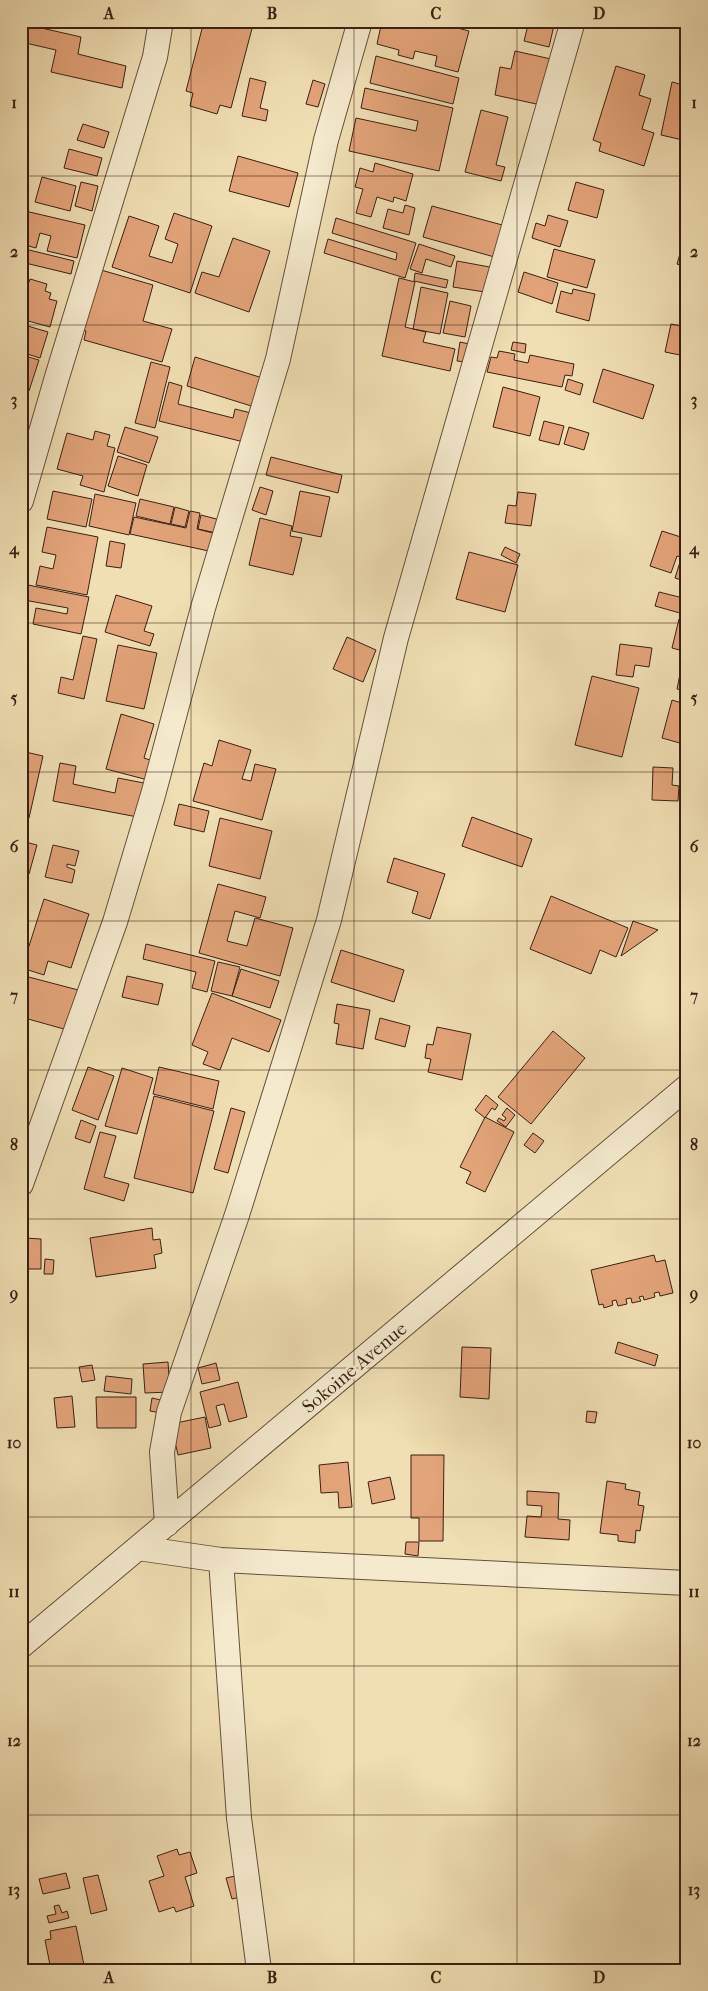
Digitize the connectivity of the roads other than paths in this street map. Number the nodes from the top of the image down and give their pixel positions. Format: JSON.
{"nodes":[{"id":1,"x":162,"y":21,"type":"edge"},
{"id":2,"x":360,"y":21,"type":"edge"},
{"id":3,"x":572,"y":21,"type":"edge"},
{"id":4,"x":21,"y":501,"type":"edge"},
{"id":5,"x":687,"y":1087,"type":"edge"},
{"id":6,"x":21,"y":1184,"type":"edge"},
{"id":7,"x":167,"y":1524,"type":"junction"},
{"id":8,"x":138,"y":1548,"type":"junction"},
{"id":9,"x":220,"y":1560,"type":"junction"},
{"id":10,"x":687,"y":1583,"type":"edge"},
{"id":11,"x":21,"y":1646,"type":"edge"},
{"id":12,"x":259,"y":1970,"type":"edge"}],
"edges":[{"from":1,"to":4,"type":"street"},
{"from":2,"to":6,"type":"street"},
{"from":3,"to":7,"type":"street"},
{"from":5,"to":7,"type":"street","name":"Sokoine Avenue"},
{"from":7,"to":8,"type":"street","name":"Sokoine Avenue"},
{"from":8,"to":9,"type":"street"},
{"from":8,"to":11,"type":"street","name":"Sokoine Avenue"},
{"from":9,"to":10,"type":"street"},
{"from":9,"to":12,"type":"street"}]}
